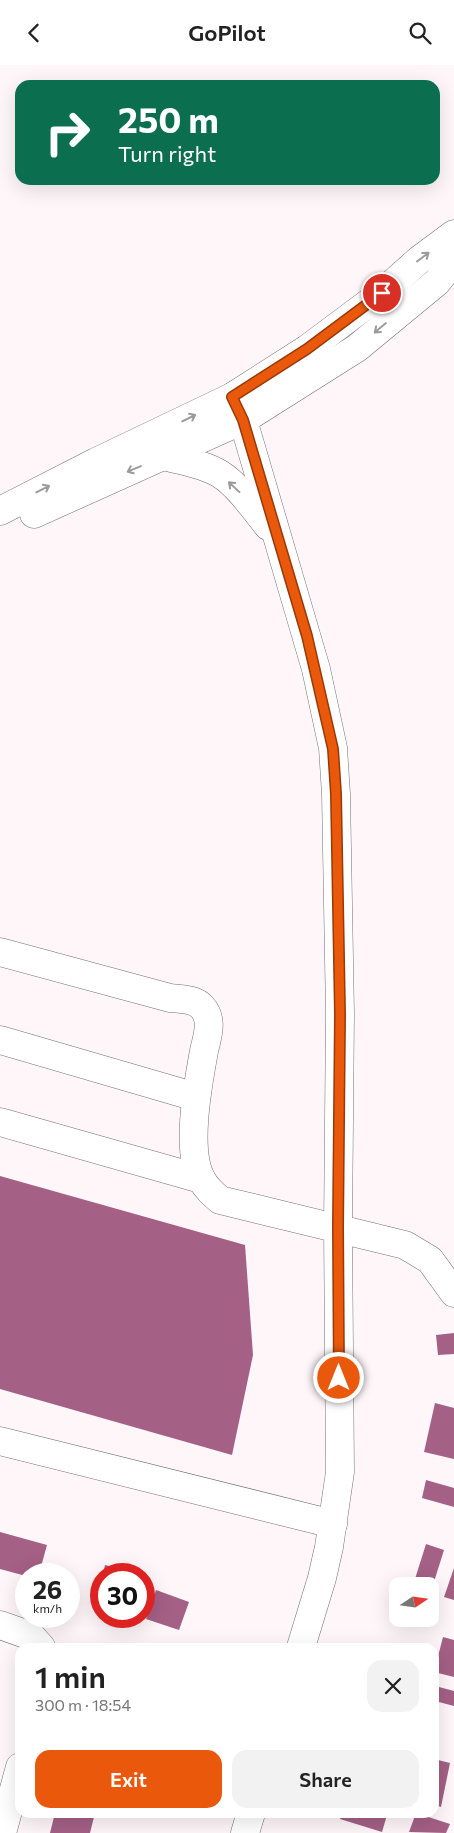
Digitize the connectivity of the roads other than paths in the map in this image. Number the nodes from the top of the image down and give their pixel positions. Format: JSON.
{"nodes":[{"id":1,"x":454,"y":235,"type":"edge"},
{"id":2,"x":454,"y":260,"type":"edge"},
{"id":3,"x":238,"y":409,"type":"junction"},
{"id":4,"x":164,"y":456,"type":"junction"},
{"id":5,"x":0,"y":511,"type":"edge"},
{"id":6,"x":0,"y":529,"type":"edge"},
{"id":7,"x":277,"y":537,"type":"junction"},
{"id":8,"x":0,"y":952,"type":"edge"},
{"id":9,"x":0,"y":1040,"type":"edge"},
{"id":10,"x":196,"y":1097,"type":"junction"},
{"id":11,"x":0,"y":1122,"type":"edge"},
{"id":12,"x":201,"y":1179,"type":"junction"},
{"id":13,"x":338,"y":1227,"type":"junction"},
{"id":14,"x":454,"y":1293,"type":"edge"},
{"id":15,"x":0,"y":1441,"type":"edge"},
{"id":16,"x":333,"y":1524,"type":"junction"},
{"id":17,"x":0,"y":1625,"type":"edge"},
{"id":18,"x":37,"y":1643,"type":"edge"},
{"id":19,"x":302,"y":1643,"type":"edge"},
{"id":20,"x":15,"y":1785,"type":"edge"},
{"id":21,"x":250,"y":1818,"type":"edge"},
{"id":22,"x":2,"y":1833,"type":"edge"},
{"id":23,"x":245,"y":1833,"type":"edge"}],
"edges":[{"from":3,"to":1,"type":"street","one_way":true},
{"from":2,"to":3,"type":"street","one_way":true},
{"from":3,"to":4,"type":"street"},
{"from":5,"to":3,"type":"street","one_way":true},
{"from":3,"to":7,"type":"street"},
{"from":4,"to":6,"type":"street","one_way":true},
{"from":7,"to":4,"type":"street","one_way":true},
{"from":7,"to":13,"type":"street"},
{"from":8,"to":10,"type":"street"},
{"from":9,"to":10,"type":"street"},
{"from":10,"to":12,"type":"street"},
{"from":11,"to":12,"type":"street"},
{"from":12,"to":13,"type":"street"},
{"from":13,"to":14,"type":"street"},
{"from":13,"to":16,"type":"street"},
{"from":15,"to":16,"type":"street"},
{"from":16,"to":19,"type":"street"},
{"from":17,"to":18,"type":"street"},
{"from":20,"to":22,"type":"street"},
{"from":21,"to":23,"type":"street"}]}
